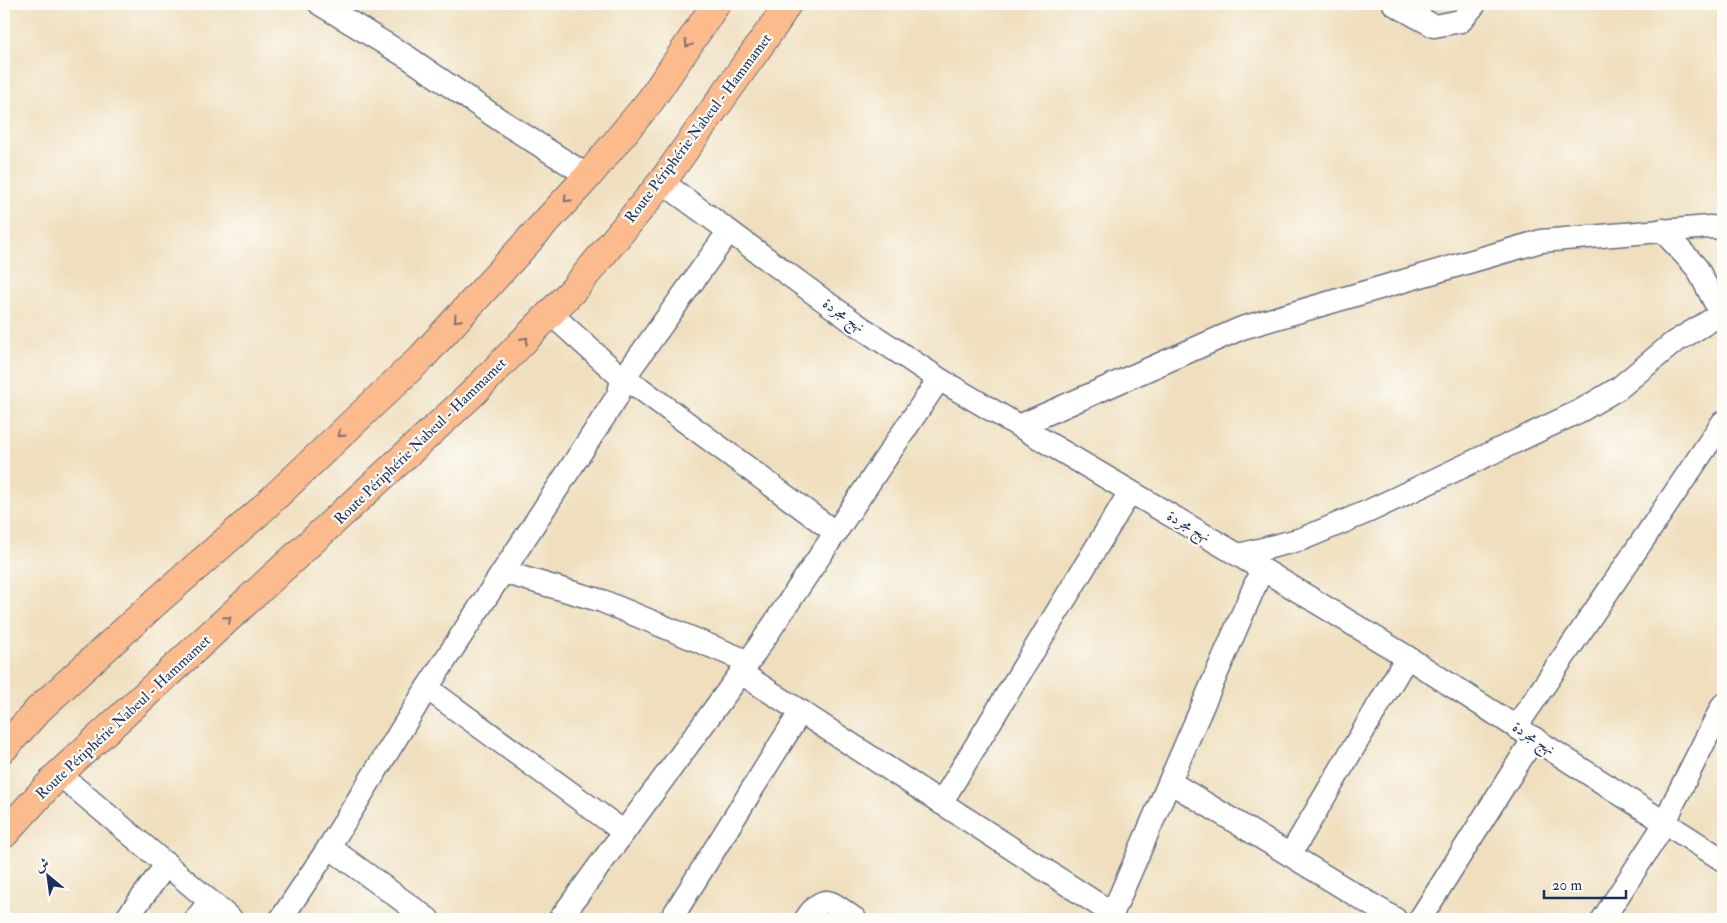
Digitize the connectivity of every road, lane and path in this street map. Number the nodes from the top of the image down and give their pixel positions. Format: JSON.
{"nodes":[{"id":1,"x":320,"y":4,"type":"edge"},
{"id":2,"x":716,"y":4,"type":"edge"},
{"id":3,"x":787,"y":4,"type":"edge"},
{"id":4,"x":1394,"y":4,"type":"edge"},
{"id":5,"x":1475,"y":4,"type":"edge"},
{"id":6,"x":588,"y":176,"type":"junction"},
{"id":7,"x":662,"y":182,"type":"junction"},
{"id":8,"x":1723,"y":228,"type":"edge"},
{"id":9,"x":1662,"y":230,"type":"junction"},
{"id":10,"x":729,"y":231,"type":"junction"},
{"id":11,"x":550,"y":313,"type":"junction"},
{"id":12,"x":1722,"y":314,"type":"edge"},
{"id":13,"x":623,"y":379,"type":"junction"},
{"id":14,"x":939,"y":379,"type":"junction"},
{"id":15,"x":1723,"y":422,"type":"edge"},
{"id":16,"x":1019,"y":426,"type":"junction"},
{"id":17,"x":1130,"y":492,"type":"junction"},
{"id":18,"x":836,"y":533,"type":"junction"},
{"id":19,"x":1238,"y":555,"type":"junction"},
{"id":20,"x":1262,"y":569,"type":"junction"},
{"id":21,"x":503,"y":572,"type":"junction"},
{"id":22,"x":1407,"y":657,"type":"junction"},
{"id":23,"x":745,"y":667,"type":"junction"},
{"id":24,"x":427,"y":688,"type":"junction"},
{"id":25,"x":1723,"y":705,"type":"edge"},
{"id":26,"x":801,"y":711,"type":"junction"},
{"id":27,"x":1525,"y":732,"type":"junction"},
{"id":28,"x":4,"y":748,"type":"edge"},
{"id":29,"x":59,"y":774,"type":"junction"},
{"id":30,"x":1170,"y":782,"type":"junction"},
{"id":31,"x":941,"y":803,"type":"junction"},
{"id":32,"x":1666,"y":822,"type":"junction"},
{"id":33,"x":624,"y":832,"type":"junction"},
{"id":34,"x":4,"y":834,"type":"edge"},
{"id":35,"x":329,"y":847,"type":"junction"},
{"id":36,"x":1290,"y":855,"type":"junction"},
{"id":37,"x":1723,"y":860,"type":"edge"},
{"id":38,"x":167,"y":864,"type":"junction"},
{"id":39,"x":203,"y":910,"type":"edge"},
{"id":40,"x":404,"y":912,"type":"edge"},
{"id":41,"x":1111,"y":916,"type":"edge"},
{"id":42,"x":126,"y":919,"type":"edge"},
{"id":43,"x":231,"y":919,"type":"edge"},
{"id":44,"x":281,"y":919,"type":"edge"},
{"id":45,"x":428,"y":919,"type":"edge"},
{"id":46,"x":560,"y":919,"type":"edge"},
{"id":47,"x":671,"y":919,"type":"edge"},
{"id":48,"x":806,"y":919,"type":"edge"},
{"id":49,"x":855,"y":919,"type":"edge"},
{"id":50,"x":1395,"y":919,"type":"edge"},
{"id":51,"x":1420,"y":919,"type":"edge"},
{"id":52,"x":1603,"y":919,"type":"edge"}],
"edges":[{"from":1,"to":6,"type":"street"},
{"from":2,"to":6,"type":"highway","one_way":true},
{"from":3,"to":7,"type":"highway","name":"Route Périphérie Nabeul - Hammamet"},
{"from":4,"to":5,"type":"street"},
{"from":6,"to":28,"type":"highway","one_way":true},
{"from":7,"to":10,"type":"street","name":"نهج مجردة"},
{"from":7,"to":11,"type":"highway","name":"Route Périphérie Nabeul - Hammamet"},
{"from":8,"to":9,"type":"street"},
{"from":9,"to":12,"type":"street"},
{"from":9,"to":16,"type":"street"},
{"from":10,"to":13,"type":"street"},
{"from":10,"to":14,"type":"street","name":"نهج مجردة"},
{"from":11,"to":13,"type":"street"},
{"from":29,"to":11,"type":"highway","name":"Route Périphérie Nabeul - Hammamet","one_way":true},
{"from":12,"to":19,"type":"street"},
{"from":13,"to":18,"type":"street"},
{"from":13,"to":21,"type":"street"},
{"from":14,"to":16,"type":"street","name":"نهج مجردة"},
{"from":14,"to":18,"type":"street"},
{"from":15,"to":27,"type":"street"},
{"from":16,"to":17,"type":"street","name":"نهج مجردة"},
{"from":17,"to":19,"type":"street","name":"نهج مجردة"},
{"from":17,"to":31,"type":"street"},
{"from":18,"to":23,"type":"street"},
{"from":19,"to":20,"type":"street","name":"نهج مجردة"},
{"from":20,"to":22,"type":"street","name":"نهج مجردة"},
{"from":20,"to":30,"type":"street"},
{"from":21,"to":23,"type":"street"},
{"from":21,"to":24,"type":"street"},
{"from":22,"to":27,"type":"street","name":"نهج مجردة"},
{"from":22,"to":36,"type":"street"},
{"from":23,"to":26,"type":"street"},
{"from":23,"to":33,"type":"street"},
{"from":24,"to":33,"type":"street"},
{"from":24,"to":35,"type":"street"},
{"from":25,"to":32,"type":"street"},
{"from":26,"to":31,"type":"street"},
{"from":26,"to":47,"type":"street"},
{"from":27,"to":32,"type":"street","name":"نهج مجردة"},
{"from":27,"to":51,"type":"street"},
{"from":29,"to":34,"type":"highway","name":"Route Périphérie Nabeul - Hammamet"},
{"from":29,"to":38,"type":"street"},
{"from":30,"to":36,"type":"street"},
{"from":30,"to":41,"type":"street"},
{"from":31,"to":41,"type":"street"},
{"from":32,"to":37,"type":"street","name":"نهج مجردة"},
{"from":32,"to":52,"type":"street"},
{"from":33,"to":46,"type":"street"},
{"from":35,"to":40,"type":"street"},
{"from":35,"to":44,"type":"street"},
{"from":36,"to":50,"type":"street"},
{"from":38,"to":39,"type":"street"},
{"from":38,"to":42,"type":"street"},
{"from":39,"to":43,"type":"street"},
{"from":40,"to":45,"type":"street"},
{"from":48,"to":49,"type":"street"}]}
